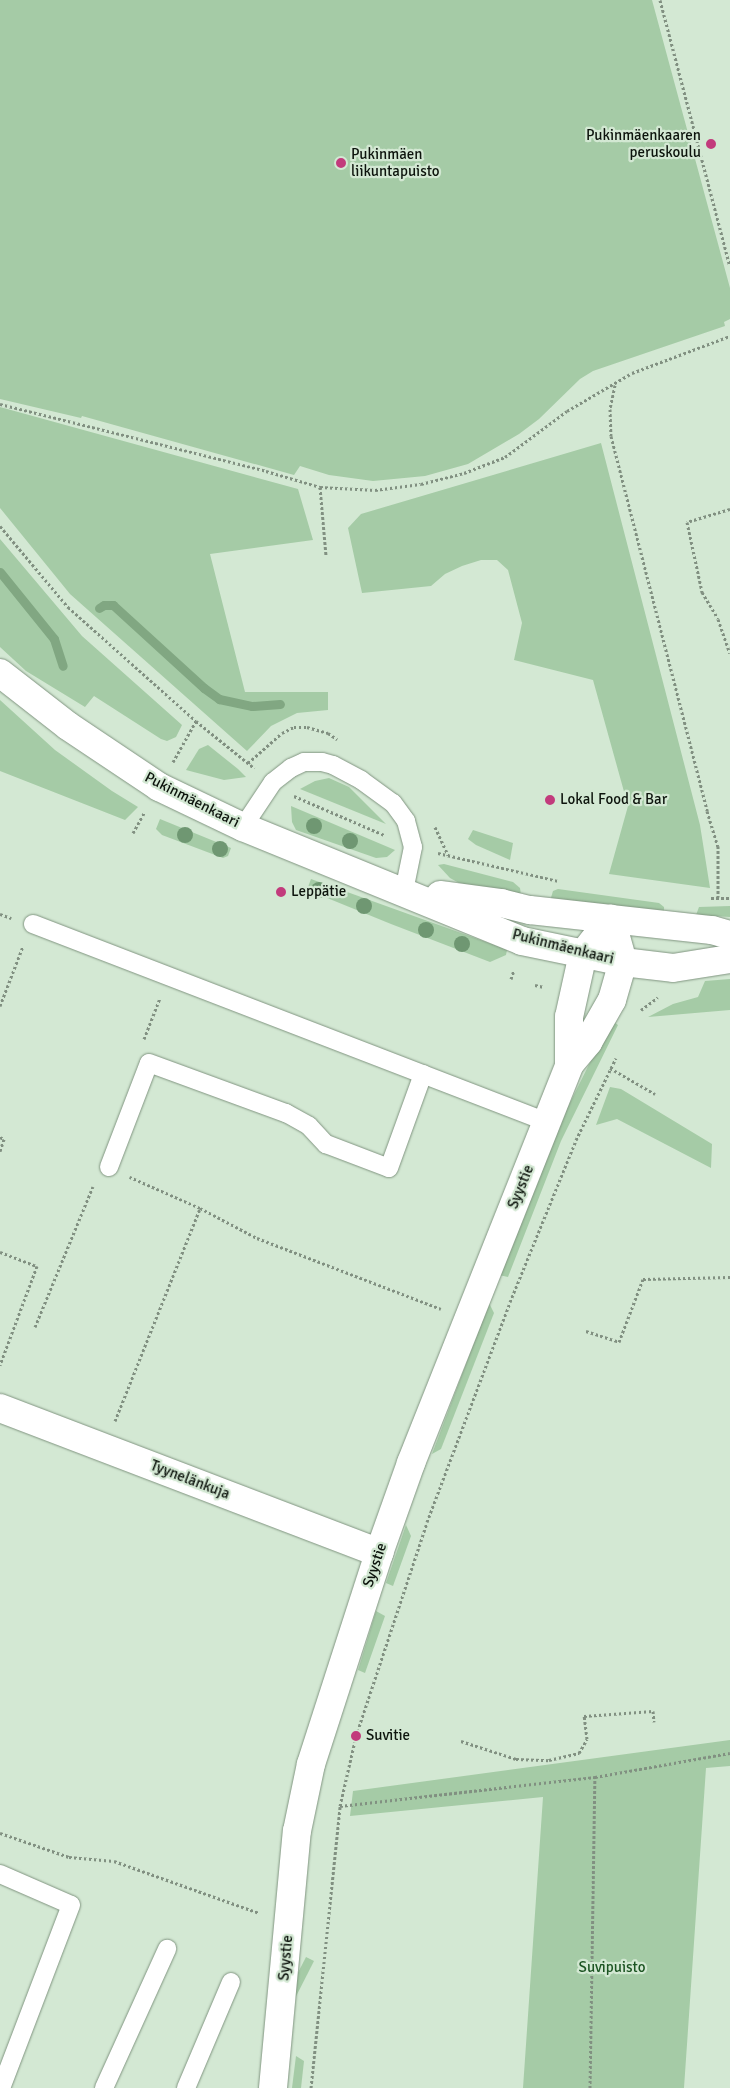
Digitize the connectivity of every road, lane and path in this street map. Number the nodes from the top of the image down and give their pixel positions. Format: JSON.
{"nodes":[{"id":1,"x":660,"y":0,"type":"edge"},
{"id":2,"x":730,"y":266,"type":"edge"},
{"id":3,"x":730,"y":336,"type":"edge"},
{"id":4,"x":615,"y":384,"type":"junction"},
{"id":5,"x":0,"y":404,"type":"edge"},
{"id":6,"x":320,"y":487,"type":"junction"},
{"id":7,"x":730,"y":509,"type":"edge"},
{"id":8,"x":326,"y":556,"type":"dead end"},
{"id":9,"x":730,"y":653,"type":"edge"},
{"id":10,"x":0,"y":673,"type":"edge"},
{"id":11,"x":242,"y":827,"type":"junction"},
{"id":12,"x":404,"y":891,"type":"junction"},
{"id":13,"x":718,"y":898,"type":"dead end"},
{"id":14,"x":0,"y":914,"type":"edge"},
{"id":15,"x":611,"y":919,"type":"junction"},
{"id":16,"x":25,"y":929,"type":"junction"},
{"id":17,"x":730,"y":935,"type":"edge"},
{"id":18,"x":583,"y":954,"type":"junction"},
{"id":19,"x":730,"y":959,"type":"edge"},
{"id":20,"x":623,"y":962,"type":"junction"},
{"id":21,"x":168,"y":976,"type":"junction"},
{"id":22,"x":661,"y":994,"type":"dead end"},
{"id":23,"x":0,"y":1006,"type":"edge"},
{"id":24,"x":636,"y":1019,"type":"dead end"},
{"id":25,"x":619,"y":1052,"type":"dead end"},
{"id":26,"x":149,"y":1063,"type":"junction"},
{"id":27,"x":569,"y":1065,"type":"junction"},
{"id":28,"x":610,"y":1068,"type":"junction"},
{"id":29,"x":423,"y":1074,"type":"junction"},
{"id":30,"x":655,"y":1094,"type":"dead end"},
{"id":31,"x":547,"y":1122,"type":"junction"},
{"id":32,"x":0,"y":1137,"type":"edge"},
{"id":33,"x":0,"y":1150,"type":"edge"},
{"id":34,"x":109,"y":1167,"type":"junction"},
{"id":35,"x":200,"y":1208,"type":"junction"},
{"id":36,"x":0,"y":1252,"type":"edge"},
{"id":37,"x":730,"y":1277,"type":"edge"},
{"id":38,"x":446,"y":1311,"type":"dead end"},
{"id":39,"x":35,"y":1328,"type":"dead end"},
{"id":40,"x":586,"y":1330,"type":"dead end"},
{"id":41,"x":0,"y":1365,"type":"edge"},
{"id":42,"x":0,"y":1408,"type":"edge"},
{"id":43,"x":114,"y":1422,"type":"dead end"},
{"id":44,"x":379,"y":1553,"type":"junction"},
{"id":45,"x":654,"y":1722,"type":"dead end"},
{"id":46,"x":461,"y":1741,"type":"dead end"},
{"id":47,"x":730,"y":1753,"type":"edge"},
{"id":48,"x":595,"y":1777,"type":"junction"},
{"id":49,"x":340,"y":1806,"type":"junction"},
{"id":50,"x":0,"y":1833,"type":"edge"},
{"id":51,"x":0,"y":1874,"type":"edge"},
{"id":52,"x":264,"y":1915,"type":"dead end"},
{"id":53,"x":168,"y":1948,"type":"dead end"},
{"id":54,"x":231,"y":1982,"type":"dead end"},
{"id":55,"x":1,"y":2088,"type":"edge"},
{"id":56,"x":104,"y":2088,"type":"edge"},
{"id":57,"x":186,"y":2088,"type":"edge"},
{"id":58,"x":273,"y":2088,"type":"edge"},
{"id":59,"x":311,"y":2088,"type":"edge"},
{"id":60,"x":590,"y":2088,"type":"edge"}],
"edges":[{"from":1,"to":2,"type":"path"},
{"from":3,"to":4,"type":"path"},
{"from":4,"to":6,"type":"path"},
{"from":4,"to":13,"type":"path"},
{"from":5,"to":6,"type":"path"},
{"from":6,"to":8,"type":"path"},
{"from":7,"to":9,"type":"path"},
{"from":10,"to":11,"type":"street","name":"Pukinmäenkaari"},
{"from":11,"to":12,"type":"street","name":"Pukinmäenkaari"},
{"from":11,"to":12,"type":"lane"},
{"from":12,"to":15,"type":"street","name":"Pukinmäenkaari"},
{"from":12,"to":18,"type":"street","name":"Pukinmäenkaari"},
{"from":14,"to":16,"type":"path"},
{"from":15,"to":17,"type":"street","name":"Pukinmäenkaari"},
{"from":15,"to":18,"type":"street","name":"Syystie"},
{"from":15,"to":20,"type":"street"},
{"from":16,"to":21,"type":"lane"},
{"from":16,"to":23,"type":"path"},
{"from":18,"to":20,"type":"street","name":"Pukinmäenkaari"},
{"from":18,"to":27,"type":"street","name":"Syystie"},
{"from":19,"to":20,"type":"street","name":"Pukinmäenkaari"},
{"from":20,"to":27,"type":"street","name":"Syystie"},
{"from":21,"to":26,"type":"path"},
{"from":21,"to":29,"type":"lane"},
{"from":22,"to":24,"type":"path"},
{"from":25,"to":28,"type":"path"},
{"from":26,"to":29,"type":"lane"},
{"from":26,"to":34,"type":"lane"},
{"from":27,"to":31,"type":"street","name":"Syystie"},
{"from":28,"to":30,"type":"path"},
{"from":28,"to":49,"type":"path"},
{"from":29,"to":31,"type":"lane"},
{"from":31,"to":44,"type":"street","name":"Syystie"},
{"from":32,"to":33,"type":"path"},
{"from":34,"to":35,"type":"path"},
{"from":34,"to":39,"type":"path"},
{"from":35,"to":38,"type":"path"},
{"from":35,"to":43,"type":"path"},
{"from":36,"to":41,"type":"path"},
{"from":37,"to":40,"type":"path"},
{"from":42,"to":44,"type":"street","name":"Tyynelänkuja"},
{"from":44,"to":58,"type":"street","name":"Syystie"},
{"from":45,"to":46,"type":"path"},
{"from":47,"to":48,"type":"path"},
{"from":48,"to":49,"type":"path"},
{"from":48,"to":60,"type":"path"},
{"from":49,"to":59,"type":"path"},
{"from":50,"to":52,"type":"path"},
{"from":51,"to":55,"type":"lane"},
{"from":53,"to":56,"type":"lane"},
{"from":54,"to":57,"type":"lane"}]}
